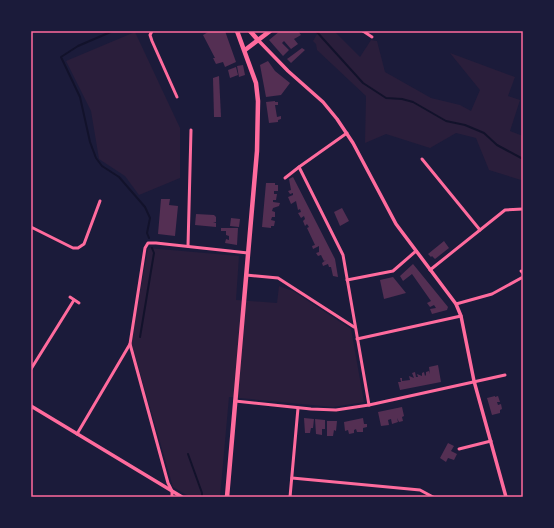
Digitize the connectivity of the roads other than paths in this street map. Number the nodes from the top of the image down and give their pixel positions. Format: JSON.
{"nodes":[{"id":1,"x":152,"y":31,"type":"edge"},
{"id":2,"x":237,"y":31,"type":"edge"},
{"id":3,"x":250,"y":31,"type":"edge"},
{"id":4,"x":270,"y":31,"type":"edge"},
{"id":5,"x":363,"y":31,"type":"edge"},
{"id":6,"x":372,"y":37,"type":"dead end"},
{"id":7,"x":258,"y":40,"type":"junction"},
{"id":8,"x":245,"y":50,"type":"junction"},
{"id":9,"x":177,"y":97,"type":"dead end"},
{"id":10,"x":191,"y":130,"type":"dead end"},
{"id":11,"x":347,"y":133,"type":"junction"},
{"id":12,"x":422,"y":159,"type":"dead end"},
{"id":13,"x":299,"y":167,"type":"junction"},
{"id":14,"x":285,"y":178,"type":"dead end"},
{"id":15,"x":100,"y":202,"type":"dead end"},
{"id":16,"x":523,"y":209,"type":"edge"},
{"id":17,"x":31,"y":227,"type":"edge"},
{"id":18,"x":480,"y":230,"type":"junction"},
{"id":19,"x":188,"y":246,"type":"junction"},
{"id":20,"x":416,"y":251,"type":"junction"},
{"id":21,"x":248,"y":253,"type":"junction"},
{"id":22,"x":430,"y":270,"type":"junction"},
{"id":23,"x":246,"y":275,"type":"junction"},
{"id":24,"x":523,"y":277,"type":"edge"},
{"id":25,"x":347,"y":280,"type":"junction"},
{"id":26,"x":70,"y":297,"type":"dead end"},
{"id":27,"x":74,"y":300,"type":"junction"},
{"id":28,"x":79,"y":303,"type":"dead end"},
{"id":29,"x":456,"y":304,"type":"junction"},
{"id":30,"x":461,"y":316,"type":"junction"},
{"id":31,"x":354,"y":327,"type":"junction"},
{"id":32,"x":357,"y":339,"type":"junction"},
{"id":33,"x":130,"y":344,"type":"junction"},
{"id":34,"x":31,"y":369,"type":"edge"},
{"id":35,"x":505,"y":375,"type":"dead end"},
{"id":36,"x":474,"y":381,"type":"junction"},
{"id":37,"x":235,"y":401,"type":"junction"},
{"id":38,"x":369,"y":405,"type":"junction"},
{"id":39,"x":31,"y":406,"type":"edge"},
{"id":40,"x":298,"y":408,"type":"junction"},
{"id":41,"x":77,"y":434,"type":"junction"},
{"id":42,"x":491,"y":441,"type":"junction"},
{"id":43,"x":459,"y":449,"type":"dead end"},
{"id":44,"x":292,"y":478,"type":"junction"},
{"id":45,"x":172,"y":491,"type":"junction"},
{"id":46,"x":172,"y":497,"type":"edge"},
{"id":47,"x":182,"y":497,"type":"edge"},
{"id":48,"x":227,"y":497,"type":"edge"},
{"id":49,"x":290,"y":497,"type":"edge"},
{"id":50,"x":434,"y":497,"type":"edge"},
{"id":51,"x":506,"y":497,"type":"edge"}],
"edges":[{"from":1,"to":9,"type":"street"},
{"from":2,"to":8,"type":"main road"},
{"from":3,"to":7,"type":"main road"},
{"from":4,"to":7,"type":"main road"},
{"from":5,"to":6,"type":"street"},
{"from":7,"to":8,"type":"main road"},
{"from":7,"to":11,"type":"street"},
{"from":8,"to":21,"type":"main road"},
{"from":10,"to":19,"type":"street"},
{"from":11,"to":13,"type":"street"},
{"from":11,"to":20,"type":"street"},
{"from":12,"to":18,"type":"street"},
{"from":13,"to":14,"type":"street"},
{"from":13,"to":25,"type":"street"},
{"from":15,"to":17,"type":"street"},
{"from":16,"to":18,"type":"street"},
{"from":18,"to":22,"type":"street"},
{"from":19,"to":21,"type":"street"},
{"from":19,"to":33,"type":"street"},
{"from":20,"to":22,"type":"street"},
{"from":20,"to":25,"type":"street"},
{"from":21,"to":23,"type":"main road"},
{"from":22,"to":29,"type":"street"},
{"from":23,"to":31,"type":"street"},
{"from":23,"to":37,"type":"main road"},
{"from":24,"to":29,"type":"street"},
{"from":25,"to":31,"type":"street"},
{"from":26,"to":27,"type":"street"},
{"from":27,"to":28,"type":"street"},
{"from":27,"to":34,"type":"street"},
{"from":29,"to":30,"type":"street"},
{"from":30,"to":32,"type":"street"},
{"from":30,"to":36,"type":"street"},
{"from":31,"to":32,"type":"street"},
{"from":32,"to":38,"type":"street"},
{"from":33,"to":41,"type":"street"},
{"from":33,"to":45,"type":"street"},
{"from":35,"to":36,"type":"street"},
{"from":36,"to":38,"type":"street"},
{"from":36,"to":42,"type":"street"},
{"from":37,"to":40,"type":"street"},
{"from":37,"to":48,"type":"main road"},
{"from":38,"to":40,"type":"street"},
{"from":39,"to":41,"type":"street"},
{"from":40,"to":44,"type":"street"},
{"from":41,"to":45,"type":"street"},
{"from":42,"to":43,"type":"street"},
{"from":42,"to":51,"type":"street"},
{"from":44,"to":49,"type":"street"},
{"from":44,"to":50,"type":"street"},
{"from":45,"to":46,"type":"street"},
{"from":45,"to":47,"type":"street"}]}
